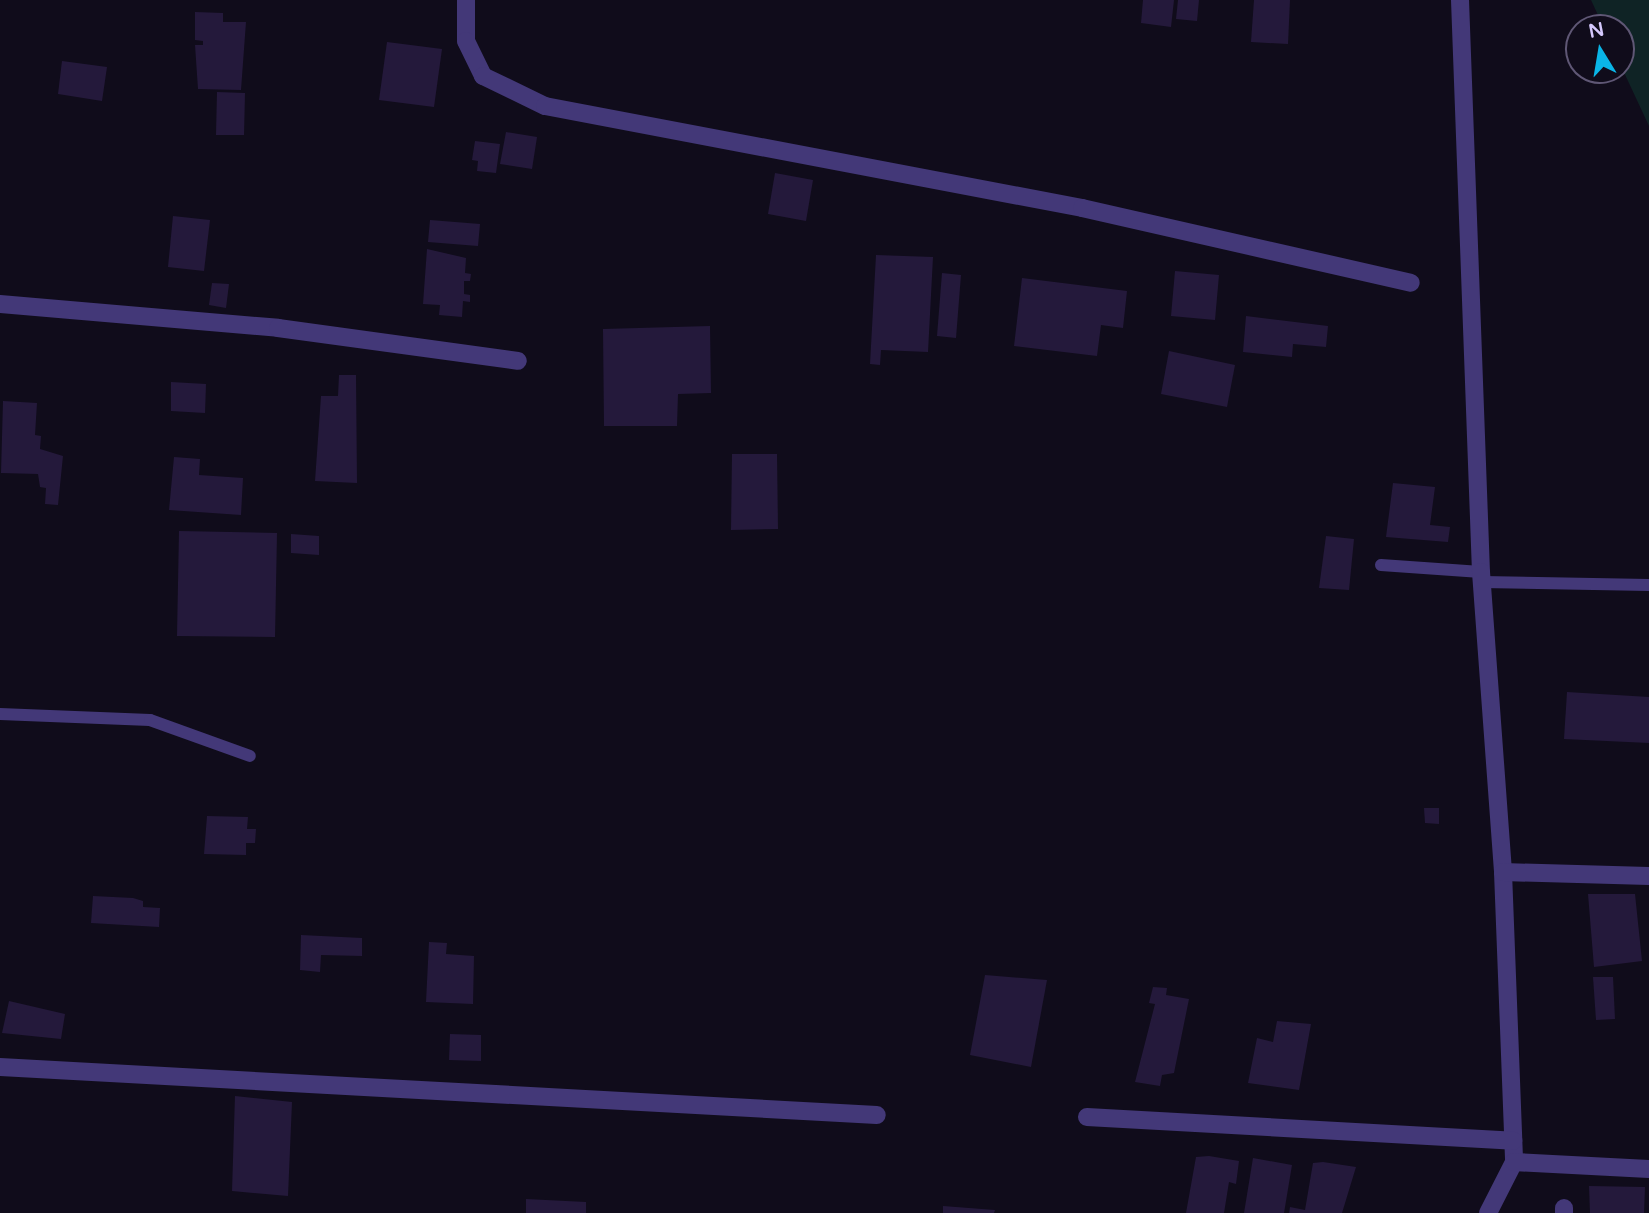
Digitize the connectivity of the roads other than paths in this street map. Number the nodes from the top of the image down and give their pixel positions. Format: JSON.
{"nodes":[{"id":1,"x":466,"y":0,"type":"edge"},
{"id":2,"x":1460,"y":0,"type":"edge"},
{"id":3,"x":1411,"y":283,"type":"dead end"},
{"id":4,"x":0,"y":304,"type":"edge"},
{"id":5,"x":518,"y":361,"type":"dead end"},
{"id":6,"x":1381,"y":565,"type":"dead end"},
{"id":7,"x":1481,"y":577,"type":"junction"},
{"id":8,"x":1649,"y":585,"type":"edge"},
{"id":9,"x":0,"y":714,"type":"edge"},
{"id":10,"x":250,"y":756,"type":"dead end"},
{"id":11,"x":1503,"y":872,"type":"junction"},
{"id":12,"x":1649,"y":877,"type":"edge"},
{"id":13,"x":0,"y":1067,"type":"edge"},
{"id":14,"x":877,"y":1115,"type":"dead end"},
{"id":15,"x":1087,"y":1117,"type":"dead end"},
{"id":16,"x":1513,"y":1141,"type":"junction"},
{"id":17,"x":1514,"y":1161,"type":"junction"},
{"id":18,"x":1649,"y":1169,"type":"edge"},
{"id":19,"x":1488,"y":1213,"type":"edge"}],
"edges":[{"from":1,"to":3,"type":"street"},
{"from":2,"to":7,"type":"street"},
{"from":4,"to":5,"type":"street"},
{"from":6,"to":7,"type":"lane"},
{"from":7,"to":8,"type":"lane"},
{"from":7,"to":11,"type":"street"},
{"from":9,"to":10,"type":"lane"},
{"from":11,"to":12,"type":"street"},
{"from":11,"to":16,"type":"street"},
{"from":13,"to":14,"type":"street"},
{"from":15,"to":16,"type":"street"},
{"from":16,"to":17,"type":"street"},
{"from":17,"to":18,"type":"street"},
{"from":17,"to":19,"type":"street"}]}
